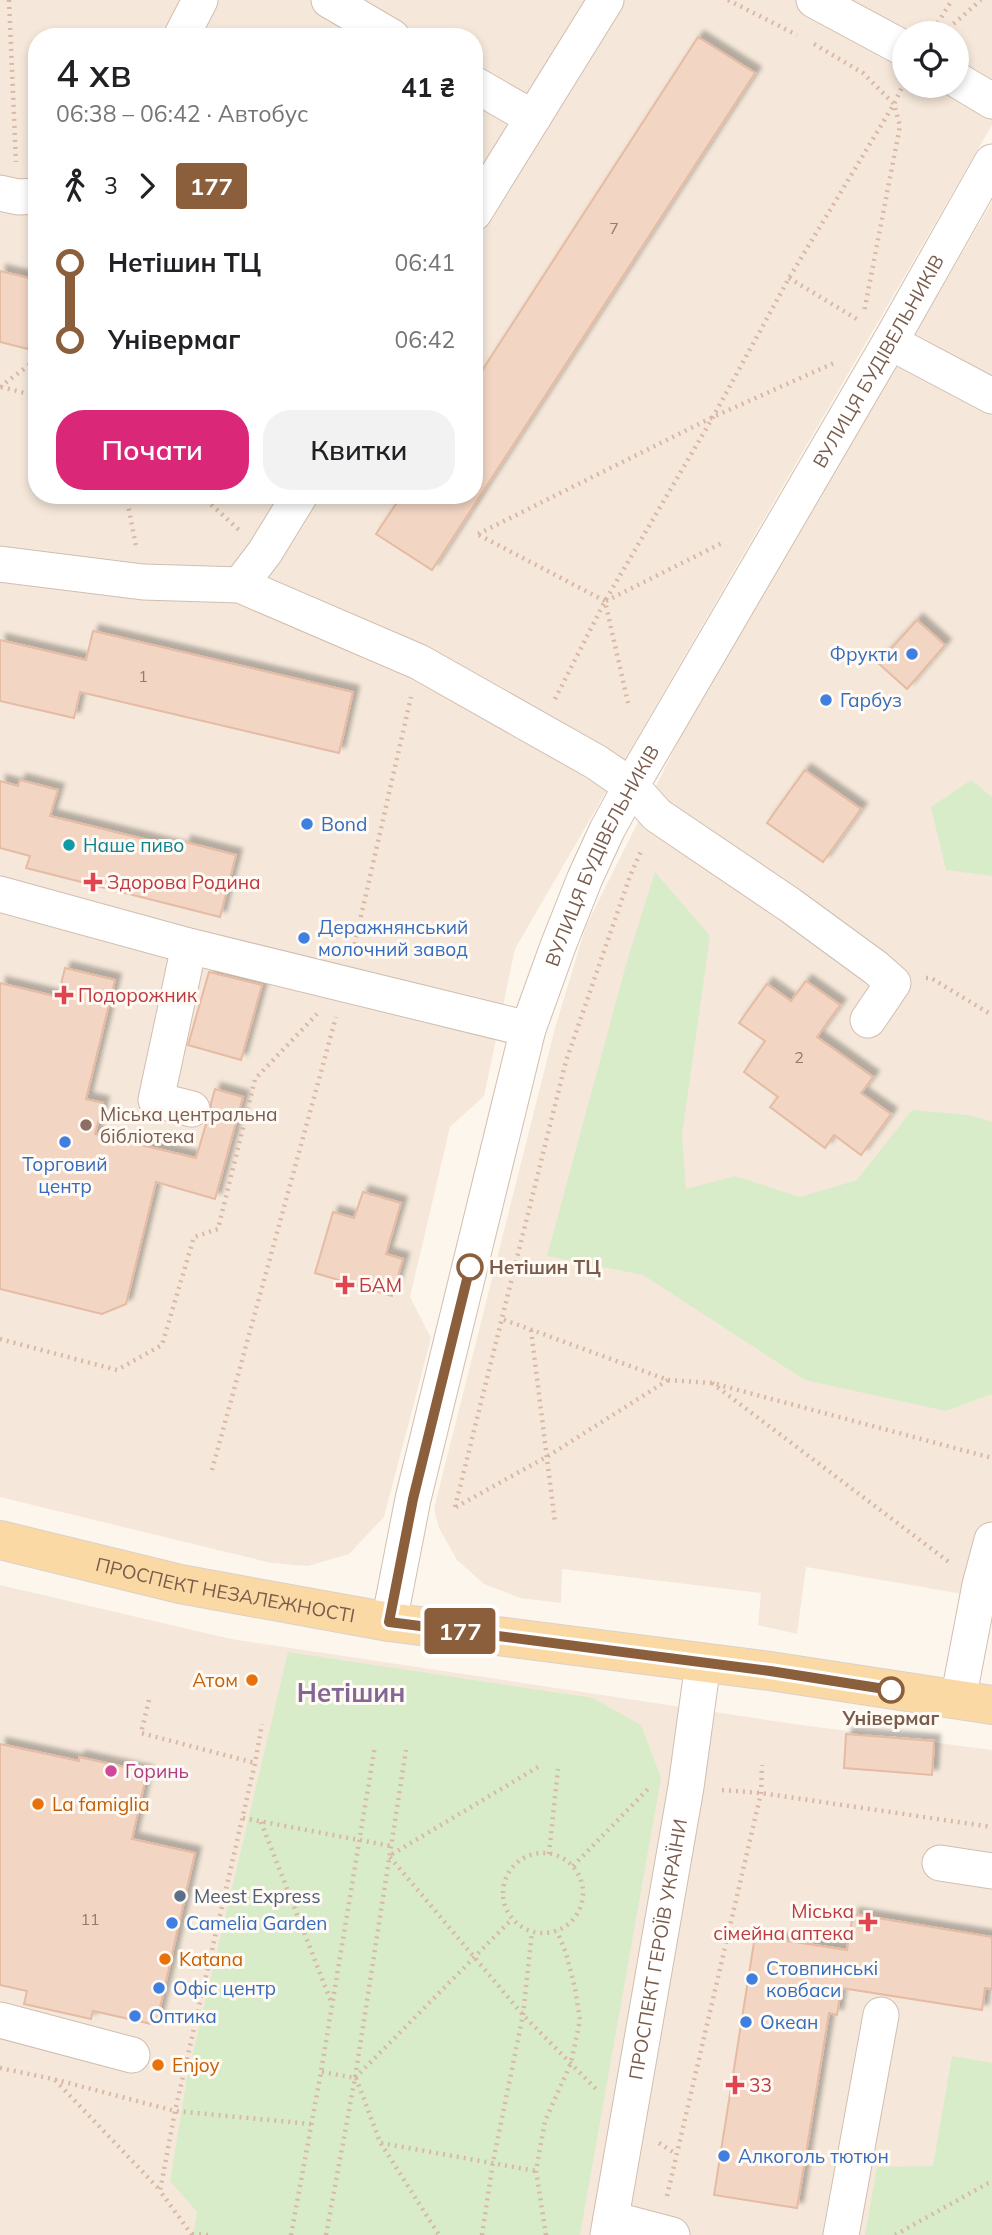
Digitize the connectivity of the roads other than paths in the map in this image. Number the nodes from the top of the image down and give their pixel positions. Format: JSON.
{"nodes":[{"id":1,"x":200,"y":0,"type":"edge"},
{"id":2,"x":329,"y":0,"type":"edge"},
{"id":3,"x":606,"y":0,"type":"edge"},
{"id":4,"x":814,"y":0,"type":"edge"},
{"id":5,"x":186,"y":28,"type":"edge"},
{"id":6,"x":377,"y":28,"type":"edge"},
{"id":7,"x":892,"y":42,"type":"edge"},
{"id":8,"x":969,"y":87,"type":"edge"},
{"id":9,"x":483,"y":89,"type":"edge"},
{"id":10,"x":992,"y":101,"type":"edge"},
{"id":11,"x":533,"y":118,"type":"junction"},
{"id":12,"x":992,"y":162,"type":"edge"},
{"id":13,"x":483,"y":199,"type":"edge"},
{"id":14,"x":890,"y":342,"type":"junction"},
{"id":15,"x":992,"y":396,"type":"edge"},
{"id":16,"x":294,"y":504,"type":"edge"},
{"id":17,"x":0,"y":564,"type":"edge"},
{"id":18,"x":240,"y":585,"type":"junction"},
{"id":19,"x":631,"y":786,"type":"junction"},
{"id":20,"x":0,"y":894,"type":"edge"},
{"id":21,"x":189,"y":946,"type":"junction"},
{"id":22,"x":868,"y":1020,"type":"dead end"},
{"id":23,"x":528,"y":1029,"type":"junction"},
{"id":24,"x":192,"y":1109,"type":"dead end"},
{"id":25,"x":0,"y":1540,"type":"edge"},
{"id":26,"x":992,"y":1540,"type":"edge"},
{"id":27,"x":389,"y":1622,"type":"junction"},
{"id":28,"x":703,"y":1663,"type":"junction"},
{"id":29,"x":975,"y":1703,"type":"edge"},
{"id":30,"x":940,"y":1863,"type":"dead end"},
{"id":31,"x":992,"y":1871,"type":"edge"},
{"id":32,"x":881,"y":2015,"type":"dead end"},
{"id":33,"x":2,"y":2030,"type":"edge"},
{"id":34,"x":132,"y":2055,"type":"dead end"},
{"id":35,"x":610,"y":2227,"type":"edge"},
{"id":36,"x":666,"y":2234,"type":"edge"},
{"id":37,"x":841,"y":2235,"type":"edge"}],
"edges":[{"from":1,"to":5,"type":"street"},
{"from":2,"to":6,"type":"street"},
{"from":3,"to":11,"type":"street"},
{"from":4,"to":7,"type":"street"},
{"from":8,"to":10,"type":"street"},
{"from":9,"to":11,"type":"street"},
{"from":11,"to":13,"type":"street"},
{"from":12,"to":14,"type":"street","name":"ВУЛИЦЯ БУДІВЕЛЬНИКІВ"},
{"from":14,"to":15,"type":"street"},
{"from":14,"to":19,"type":"street","name":"ВУЛИЦЯ БУДІВЕЛЬНИКІВ"},
{"from":16,"to":18,"type":"street"},
{"from":17,"to":18,"type":"street"},
{"from":18,"to":19,"type":"street"},
{"from":19,"to":22,"type":"street"},
{"from":19,"to":23,"type":"street","name":"ВУЛИЦЯ БУДІВЕЛЬНИКІВ"},
{"from":20,"to":21,"type":"street"},
{"from":21,"to":23,"type":"street"},
{"from":21,"to":24,"type":"street"},
{"from":23,"to":27,"type":"street","name":"ВУЛИЦЯ БУДІВЕЛЬНИКІВ"},
{"from":25,"to":27,"type":"main road","name":"ПРОСПЕКТ НЕЗАЛЕЖНОСТІ"},
{"from":26,"to":29,"type":"street"},
{"from":27,"to":28,"type":"main road","name":"ПРОСПЕКТ НЕЗАЛЕЖНОСТІ"},
{"from":28,"to":29,"type":"main road","name":"ПРОСПЕКТ НЕЗАЛЕЖНОСТІ"},
{"from":28,"to":35,"type":"street","name":"ПРОСПЕКТ ГЕРОЇВ УКРАЇНИ"},
{"from":30,"to":31,"type":"street"},
{"from":32,"to":37,"type":"street"},
{"from":33,"to":34,"type":"street"},
{"from":35,"to":36,"type":"street"}]}
